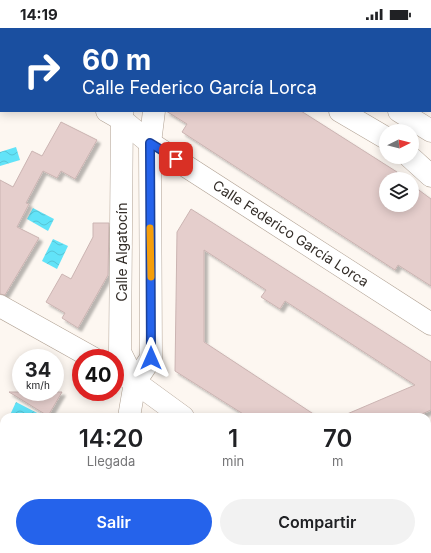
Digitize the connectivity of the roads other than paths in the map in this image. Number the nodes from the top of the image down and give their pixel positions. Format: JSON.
{"nodes":[{"id":1,"x":154,"y":112,"type":"edge"},
{"id":2,"x":342,"y":112,"type":"edge"},
{"id":3,"x":401,"y":112,"type":"edge"},
{"id":4,"x":116,"y":114,"type":"edge"},
{"id":5,"x":431,"y":132,"type":"edge"},
{"id":6,"x":379,"y":134,"type":"edge"},
{"id":7,"x":150,"y":143,"type":"junction"},
{"id":8,"x":418,"y":164,"type":"edge"},
{"id":9,"x":431,"y":176,"type":"edge"},
{"id":10,"x":0,"y":306,"type":"edge"},
{"id":11,"x":431,"y":324,"type":"edge"},
{"id":12,"x":77,"y":349,"type":"edge"},
{"id":13,"x":124,"y":375,"type":"edge"},
{"id":14,"x":135,"y":382,"type":"junction"},
{"id":15,"x":130,"y":413,"type":"edge"},
{"id":16,"x":178,"y":413,"type":"edge"}],
"edges":[{"from":1,"to":7,"type":"street"},
{"from":2,"to":6,"type":"street"},
{"from":3,"to":5,"type":"street"},
{"from":4,"to":7,"type":"street","name":"Calle Algatocín"},
{"from":4,"to":14,"type":"street","name":"Calle Algatocín"},
{"from":7,"to":11,"type":"street","name":"Calle Federico García Lorca"},
{"from":7,"to":14,"type":"street"},
{"from":8,"to":9,"type":"street"},
{"from":10,"to":12,"type":"street"},
{"from":13,"to":14,"type":"street"},
{"from":14,"to":15,"type":"street"},
{"from":14,"to":16,"type":"street"}]}
